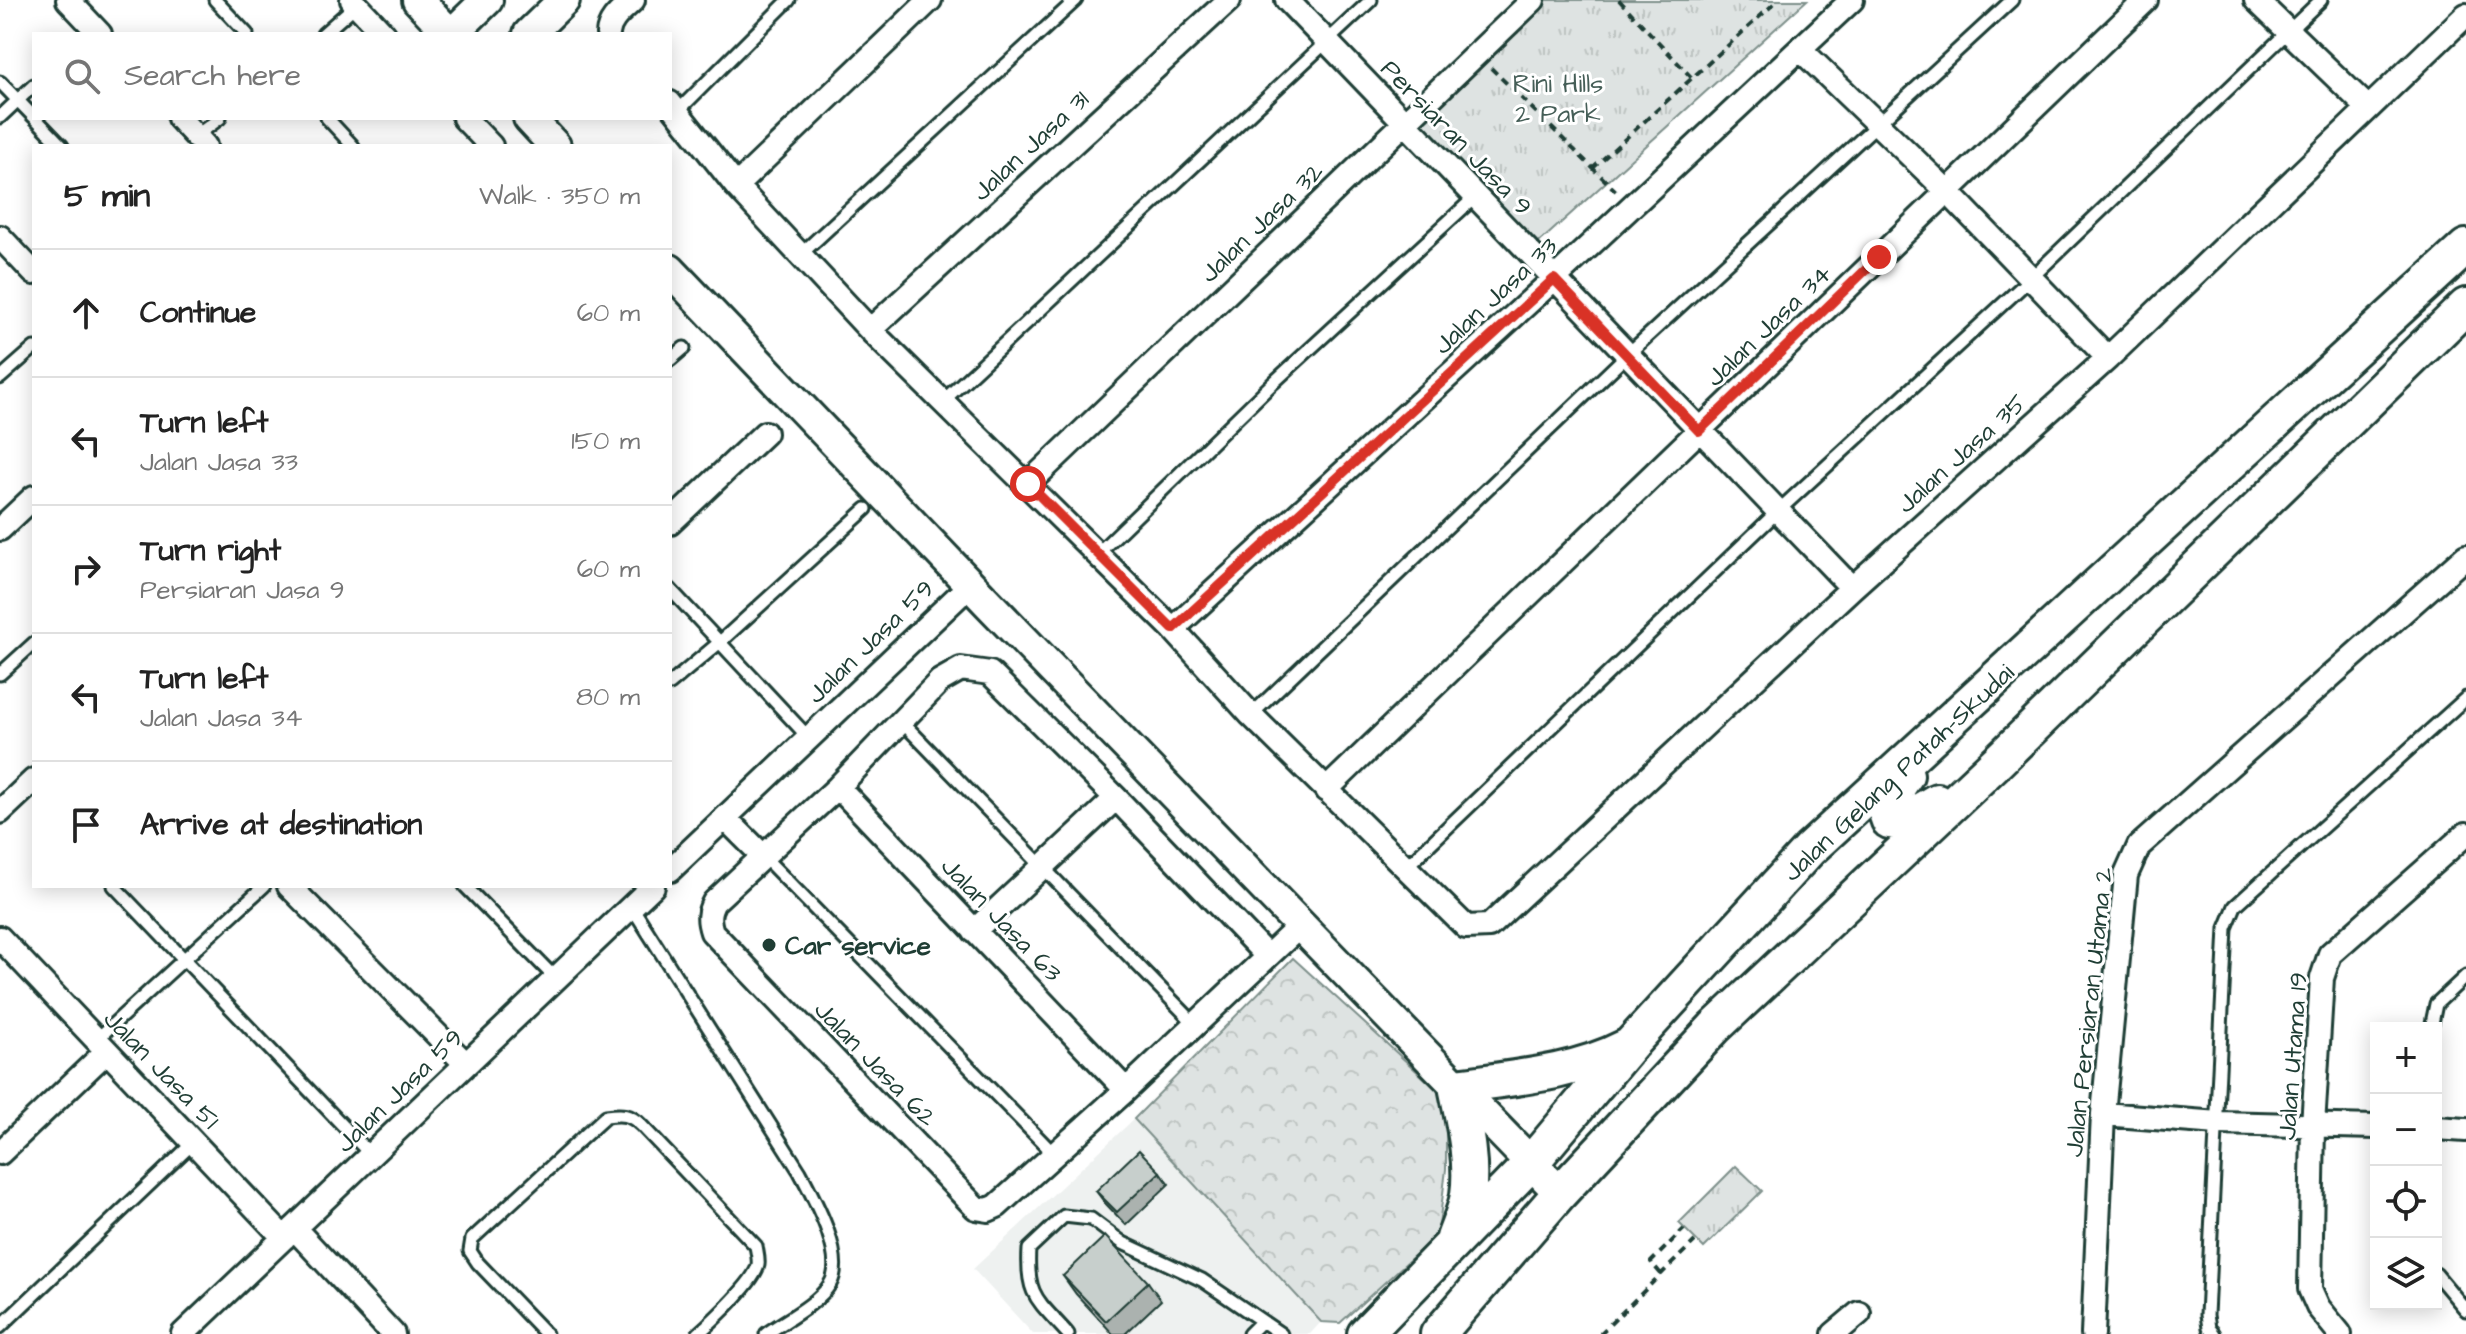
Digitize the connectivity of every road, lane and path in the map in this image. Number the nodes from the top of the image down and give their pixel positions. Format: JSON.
{"nodes":[{"id":1,"x":68,"y":0,"type":"edge"},
{"id":2,"x":215,"y":0,"type":"edge"},
{"id":3,"x":418,"y":0,"type":"edge"},
{"id":4,"x":487,"y":0,"type":"edge"},
{"id":5,"x":564,"y":0,"type":"edge"},
{"id":6,"x":633,"y":0,"type":"edge"},
{"id":7,"x":789,"y":0,"type":"edge"},
{"id":8,"x":930,"y":0,"type":"edge"},
{"id":9,"x":1076,"y":0,"type":"edge"},
{"id":10,"x":1229,"y":0,"type":"edge"},
{"id":11,"x":1287,"y":0,"type":"edge"},
{"id":12,"x":1371,"y":0,"type":"edge"},
{"id":13,"x":1533,"y":0,"type":"edge"},
{"id":14,"x":1619,"y":0,"type":"edge"},
{"id":15,"x":1778,"y":0,"type":"edge"},
{"id":16,"x":1852,"y":0,"type":"edge"},
{"id":17,"x":2012,"y":0,"type":"edge"},
{"id":18,"x":2146,"y":0,"type":"edge"},
{"id":19,"x":2256,"y":0,"type":"edge"},
{"id":20,"x":2321,"y":0,"type":"edge"},
{"id":21,"x":354,"y":2,"type":"edge"},
{"id":22,"x":2466,"y":15,"type":"edge"},
{"id":23,"x":92,"y":31,"type":"edge"},
{"id":24,"x":245,"y":32,"type":"edge"},
{"id":25,"x":325,"y":32,"type":"edge"},
{"id":26,"x":382,"y":32,"type":"edge"},
{"id":27,"x":449,"y":32,"type":"edge"},
{"id":28,"x":453,"y":32,"type":"edge"},
{"id":29,"x":531,"y":32,"type":"edge"},
{"id":30,"x":608,"y":32,"type":"edge"},
{"id":31,"x":2286,"y":32,"type":"junction"},
{"id":32,"x":1328,"y":43,"type":"junction"},
{"id":33,"x":1801,"y":50,"type":"junction"},
{"id":34,"x":1484,"y":61,"type":"dead end"},
{"id":35,"x":1692,"y":78,"type":"junction"},
{"id":36,"x":0,"y":82,"type":"edge"},
{"id":37,"x":32,"y":87,"type":"edge"},
{"id":38,"x":19,"y":101,"type":"junction"},
{"id":39,"x":674,"y":107,"type":"edge"},
{"id":40,"x":2368,"y":108,"type":"junction"},
{"id":41,"x":32,"y":116,"type":"edge"},
{"id":42,"x":0,"y":117,"type":"edge"},
{"id":43,"x":36,"y":120,"type":"edge"},
{"id":44,"x":181,"y":120,"type":"edge"},
{"id":45,"x":218,"y":120,"type":"edge"},
{"id":46,"x":329,"y":120,"type":"edge"},
{"id":47,"x":466,"y":120,"type":"edge"},
{"id":48,"x":531,"y":120,"type":"edge"},
{"id":49,"x":1405,"y":123,"type":"junction"},
{"id":50,"x":1879,"y":124,"type":"junction"},
{"id":51,"x":201,"y":141,"type":"edge"},
{"id":52,"x":60,"y":144,"type":"edge"},
{"id":53,"x":351,"y":144,"type":"edge"},
{"id":54,"x":489,"y":144,"type":"edge"},
{"id":55,"x":553,"y":144,"type":"edge"},
{"id":56,"x":1592,"y":169,"type":"junction"},
{"id":57,"x":736,"y":186,"type":"junction"},
{"id":58,"x":1947,"y":191,"type":"junction"},
{"id":59,"x":1475,"y":197,"type":"junction"},
{"id":60,"x":1632,"y":206,"type":"junction"},
{"id":61,"x":1,"y":239,"type":"edge"},
{"id":62,"x":2466,"y":247,"type":"edge"},
{"id":63,"x":800,"y":255,"type":"junction"},
{"id":64,"x":32,"y":271,"type":"edge"},
{"id":65,"x":672,"y":272,"type":"edge"},
{"id":66,"x":1554,"y":279,"type":"junction"},
{"id":67,"x":2030,"y":279,"type":"junction"},
{"id":68,"x":2466,"y":306,"type":"edge"},
{"id":69,"x":870,"y":330,"type":"junction"},
{"id":70,"x":684,"y":348,"type":"dead end"},
{"id":71,"x":32,"y":350,"type":"edge"},
{"id":72,"x":1627,"y":355,"type":"junction"},
{"id":73,"x":672,"y":358,"type":"edge"},
{"id":74,"x":2108,"y":358,"type":"junction"},
{"id":75,"x":0,"y":378,"type":"edge"},
{"id":76,"x":942,"y":402,"type":"junction"},
{"id":77,"x":1699,"y":431,"type":"junction"},
{"id":78,"x":765,"y":433,"type":"dead end"},
{"id":79,"x":1028,"y":484,"type":"junction"},
{"id":80,"x":32,"y":499,"type":"edge"},
{"id":81,"x":866,"y":509,"type":"dead end"},
{"id":82,"x":1777,"y":512,"type":"junction"},
{"id":83,"x":672,"y":521,"type":"edge"},
{"id":84,"x":0,"y":529,"type":"edge"},
{"id":85,"x":1097,"y":554,"type":"junction"},
{"id":86,"x":2466,"y":556,"type":"edge"},
{"id":87,"x":970,"y":585,"type":"junction"},
{"id":88,"x":1852,"y":588,"type":"junction"},
{"id":89,"x":672,"y":591,"type":"edge"},
{"id":90,"x":1173,"y":629,"type":"junction"},
{"id":91,"x":720,"y":642,"type":"junction"},
{"id":92,"x":32,"y":645,"type":"edge"},
{"id":93,"x":0,"y":674,"type":"edge"},
{"id":94,"x":672,"y":682,"type":"edge"},
{"id":95,"x":2466,"y":698,"type":"edge"},
{"id":96,"x":1251,"y":715,"type":"junction"},
{"id":97,"x":901,"y":720,"type":"junction"},
{"id":98,"x":1951,"y":720,"type":"junction"},
{"id":99,"x":809,"y":738,"type":"junction"},
{"id":100,"x":1998,"y":761,"type":"junction"},
{"id":101,"x":838,"y":787,"type":"junction"},
{"id":102,"x":1326,"y":790,"type":"junction"},
{"id":103,"x":30,"y":791,"type":"edge"},
{"id":104,"x":1116,"y":798,"type":"junction"},
{"id":105,"x":0,"y":812,"type":"edge"},
{"id":106,"x":725,"y":818,"type":"junction"},
{"id":107,"x":2466,"y":834,"type":"edge"},
{"id":108,"x":763,"y":856,"type":"junction"},
{"id":109,"x":1406,"y":867,"type":"junction"},
{"id":110,"x":672,"y":868,"type":"edge"},
{"id":111,"x":1043,"y":868,"type":"junction"},
{"id":112,"x":116,"y":888,"type":"edge"},
{"id":113,"x":262,"y":888,"type":"edge"},
{"id":114,"x":291,"y":888,"type":"edge"},
{"id":115,"x":467,"y":888,"type":"edge"},
{"id":116,"x":638,"y":894,"type":"edge"},
{"id":117,"x":1302,"y":924,"type":"junction"},
{"id":118,"x":974,"y":931,"type":"junction"},
{"id":119,"x":0,"y":938,"type":"edge"},
{"id":120,"x":1267,"y":956,"type":"junction"},
{"id":121,"x":183,"y":960,"type":"junction"},
{"id":122,"x":2466,"y":976,"type":"edge"},
{"id":123,"x":556,"y":979,"type":"junction"},
{"id":124,"x":2432,"y":1022,"type":"edge"},
{"id":125,"x":1196,"y":1025,"type":"junction"},
{"id":126,"x":1630,"y":1045,"type":"junction"},
{"id":127,"x":102,"y":1046,"type":"junction"},
{"id":128,"x":466,"y":1064,"type":"junction"},
{"id":129,"x":1456,"y":1086,"type":"junction"},
{"id":130,"x":1126,"y":1090,"type":"junction"},
{"id":131,"x":2103,"y":1114,"type":"junction"},
{"id":132,"x":2218,"y":1123,"type":"junction"},
{"id":133,"x":2313,"y":1126,"type":"junction"},
{"id":134,"x":2370,"y":1127,"type":"edge"},
{"id":135,"x":2442,"y":1128,"type":"edge"},
{"id":136,"x":2466,"y":1130,"type":"edge"},
{"id":137,"x":194,"y":1142,"type":"junction"},
{"id":138,"x":0,"y":1153,"type":"edge"},
{"id":139,"x":371,"y":1155,"type":"junction"},
{"id":140,"x":1055,"y":1155,"type":"junction"},
{"id":141,"x":1531,"y":1163,"type":"junction"},
{"id":142,"x":1560,"y":1193,"type":"junction"},
{"id":143,"x":1684,"y":1229,"type":"dead end"},
{"id":144,"x":289,"y":1233,"type":"junction"},
{"id":145,"x":1695,"y":1241,"type":"dead end"},
{"id":146,"x":1451,"y":1247,"type":"junction"},
{"id":147,"x":1661,"y":1274,"type":"junction"},
{"id":148,"x":2442,"y":1281,"type":"edge"},
{"id":149,"x":2466,"y":1310,"type":"edge"},
{"id":150,"x":1859,"y":1313,"type":"dead end"},
{"id":151,"x":1262,"y":1321,"type":"junction"},
{"id":152,"x":0,"y":1327,"type":"edge"},
{"id":153,"x":192,"y":1331,"type":"edge"},
{"id":154,"x":393,"y":1334,"type":"edge"},
{"id":155,"x":546,"y":1334,"type":"edge"},
{"id":156,"x":698,"y":1334,"type":"edge"},
{"id":157,"x":766,"y":1334,"type":"edge"},
{"id":158,"x":1068,"y":1334,"type":"edge"},
{"id":159,"x":1249,"y":1334,"type":"edge"},
{"id":160,"x":1281,"y":1334,"type":"edge"},
{"id":161,"x":1365,"y":1334,"type":"edge"},
{"id":162,"x":1438,"y":1334,"type":"edge"},
{"id":163,"x":1600,"y":1334,"type":"edge"},
{"id":164,"x":1834,"y":1334,"type":"edge"},
{"id":165,"x":2093,"y":1334,"type":"edge"},
{"id":166,"x":2214,"y":1334,"type":"edge"},
{"id":167,"x":2340,"y":1334,"type":"edge"}],
"edges":[{"from":1,"to":23,"type":"street"},
{"from":2,"to":24,"type":"lane"},
{"from":3,"to":27,"type":"street"},
{"from":4,"to":28,"type":"street"},
{"from":5,"to":29,"type":"street"},
{"from":6,"to":30,"type":"street"},
{"from":7,"to":39,"type":"lane"},
{"from":8,"to":57,"type":"street"},
{"from":9,"to":63,"type":"lane"},
{"from":10,"to":69,"type":"street","name":"Jalan Jasa 31"},
{"from":11,"to":32,"type":"street","name":"Persiaran Jasa 9"},
{"from":12,"to":32,"type":"lane"},
{"from":13,"to":49,"type":"street","name":"Jalan Jasa 32"},
{"from":14,"to":35,"type":"path"},
{"from":15,"to":35,"type":"path"},
{"from":16,"to":33,"type":"street","name":"Jalan Jasa 33"},
{"from":17,"to":50,"type":"lane"},
{"from":18,"to":58,"type":"street","name":"Jalan Jasa 34"},
{"from":19,"to":31,"type":"street"},
{"from":20,"to":31,"type":"lane"},
{"from":21,"to":25,"type":"lane"},
{"from":21,"to":26,"type":"street"},
{"from":22,"to":40,"type":"street","name":"Jalan Jasa 35"},
{"from":31,"to":40,"type":"street"},
{"from":31,"to":67,"type":"lane"},
{"from":32,"to":49,"type":"street","name":"Persiaran Jasa 9"},
{"from":32,"to":76,"type":"lane"},
{"from":33,"to":50,"type":"street"},
{"from":33,"to":60,"type":"street","name":"Jalan Jasa 33"},
{"from":34,"to":56,"type":"path"},
{"from":35,"to":56,"type":"path"},
{"from":36,"to":38,"type":"lane"},
{"from":37,"to":38,"type":"lane"},
{"from":38,"to":41,"type":"lane"},
{"from":38,"to":42,"type":"lane"},
{"from":39,"to":57,"type":"street"},
{"from":40,"to":74,"type":"street","name":"Jalan Jasa 35"},
{"from":43,"to":52,"type":"lane"},
{"from":44,"to":51,"type":"street"},
{"from":45,"to":51,"type":"lane"},
{"from":46,"to":53,"type":"lane"},
{"from":47,"to":54,"type":"street"},
{"from":48,"to":55,"type":"street"},
{"from":49,"to":59,"type":"street","name":"Persiaran Jasa 9"},
{"from":49,"to":79,"type":"street","name":"Jalan Jasa 32"},
{"from":50,"to":58,"type":"street"},
{"from":50,"to":72,"type":"lane"},
{"from":56,"to":60,"type":"path"},
{"from":57,"to":63,"type":"street"},
{"from":58,"to":67,"type":"street"},
{"from":58,"to":77,"type":"street","name":"Jalan Jasa 34"},
{"from":59,"to":66,"type":"street","name":"Persiaran Jasa 9"},
{"from":59,"to":85,"type":"lane"},
{"from":60,"to":66,"type":"street","name":"Jalan Jasa 33"},
{"from":61,"to":64,"type":"street"},
{"from":62,"to":98,"type":"main road","name":"Jalan Gelang Patah-Skudai"},
{"from":63,"to":69,"type":"street"},
{"from":65,"to":87,"type":"street"},
{"from":66,"to":72,"type":"street","name":"Persiaran Jasa 9"},
{"from":66,"to":90,"type":"street","name":"Jalan Jasa 33"},
{"from":67,"to":74,"type":"street"},
{"from":67,"to":82,"type":"lane"},
{"from":68,"to":100,"type":"main road"},
{"from":69,"to":76,"type":"street"},
{"from":70,"to":73,"type":"lane"},
{"from":71,"to":75,"type":"lane"},
{"from":72,"to":77,"type":"street","name":"Persiaran Jasa 9"},
{"from":72,"to":96,"type":"lane"},
{"from":74,"to":88,"type":"street","name":"Jalan Jasa 35"},
{"from":76,"to":79,"type":"street"},
{"from":77,"to":82,"type":"street","name":"Persiaran Jasa 9"},
{"from":77,"to":102,"type":"street","name":"Jalan Jasa 34"},
{"from":78,"to":83,"type":"street"},
{"from":79,"to":85,"type":"street"},
{"from":80,"to":84,"type":"street"},
{"from":81,"to":91,"type":"lane"},
{"from":82,"to":88,"type":"street","name":"Persiaran Jasa 9"},
{"from":82,"to":109,"type":"lane"},
{"from":85,"to":90,"type":"street"},
{"from":86,"to":131,"type":"street","name":"Jalan Persiaran Utama 2"},
{"from":87,"to":99,"type":"street","name":"Jalan Jasa 59"},
{"from":87,"to":117,"type":"street"},
{"from":88,"to":109,"type":"street","name":"Jalan Jasa 35"},
{"from":89,"to":91,"type":"lane"},
{"from":90,"to":96,"type":"street"},
{"from":91,"to":94,"type":"lane"},
{"from":91,"to":99,"type":"lane"},
{"from":92,"to":93,"type":"lane"},
{"from":95,"to":132,"type":"lane"},
{"from":96,"to":102,"type":"street"},
{"from":97,"to":101,"type":"street","name":"Jalan Jasa 62"},
{"from":97,"to":104,"type":"street","name":"Jalan Jasa 62"},
{"from":97,"to":111,"type":"lane"},
{"from":98,"to":100,"type":"main road"},
{"from":98,"to":126,"type":"main road","name":"Jalan Gelang Patah-Skudai"},
{"from":99,"to":106,"type":"street","name":"Jalan Jasa 59"},
{"from":100,"to":142,"type":"main road"},
{"from":101,"to":108,"type":"street","name":"Jalan Jasa 62"},
{"from":101,"to":118,"type":"street","name":"Jalan Jasa 63"},
{"from":102,"to":109,"type":"street"},
{"from":103,"to":105,"type":"street"},
{"from":104,"to":111,"type":"street"},
{"from":104,"to":120,"type":"street"},
{"from":106,"to":108,"type":"street"},
{"from":106,"to":110,"type":"street","name":"Jalan Jasa 59"},
{"from":107,"to":133,"type":"street","name":"Jalan Utama 19"},
{"from":108,"to":140,"type":"lane"},
{"from":108,"to":140,"type":"street","name":"Jalan Jasa 62"},
{"from":111,"to":118,"type":"street"},
{"from":111,"to":125,"type":"lane"},
{"from":112,"to":121,"type":"lane"},
{"from":113,"to":121,"type":"lane"},
{"from":114,"to":128,"type":"street"},
{"from":115,"to":123,"type":"lane"},
{"from":116,"to":123,"type":"street","name":"Jalan Jasa 59"},
{"from":116,"to":157,"type":"lane"},
{"from":117,"to":120,"type":"street","name":"Jalan Jasa 62"},
{"from":117,"to":129,"type":"street"},
{"from":118,"to":130,"type":"street","name":"Jalan Jasa 63"},
{"from":119,"to":127,"type":"street","name":"Jalan Jasa 51"},
{"from":120,"to":125,"type":"street","name":"Jalan Jasa 62"},
{"from":121,"to":127,"type":"lane"},
{"from":121,"to":139,"type":"lane"},
{"from":122,"to":124,"type":"lane"},
{"from":123,"to":128,"type":"street","name":"Jalan Jasa 59"},
{"from":125,"to":130,"type":"street","name":"Jalan Jasa 62"},
{"from":126,"to":129,"type":"main road"},
{"from":126,"to":141,"type":"main road","name":"Jalan Gelang Patah-Skudai"},
{"from":127,"to":137,"type":"street","name":"Jalan Jasa 51"},
{"from":127,"to":138,"type":"street"},
{"from":128,"to":139,"type":"street","name":"Jalan Jasa 59"},
{"from":129,"to":141,"type":"street"},
{"from":129,"to":146,"type":"main road"},
{"from":130,"to":140,"type":"street","name":"Jalan Jasa 62"},
{"from":131,"to":132,"type":"street"},
{"from":131,"to":165,"type":"street","name":"Jalan Persiaran Utama 2"},
{"from":132,"to":133,"type":"street"},
{"from":132,"to":166,"type":"lane"},
{"from":133,"to":134,"type":"street"},
{"from":133,"to":167,"type":"street","name":"Jalan Utama 19"},
{"from":135,"to":136,"type":"street"},
{"from":137,"to":144,"type":"street","name":"Jalan Jasa 51"},
{"from":137,"to":152,"type":"lane"},
{"from":139,"to":144,"type":"street","name":"Jalan Jasa 59"},
{"from":141,"to":142,"type":"street"},
{"from":141,"to":146,"type":"main road","name":"Jalan Gelang Patah-Skudai"},
{"from":142,"to":162,"type":"main road"},
{"from":143,"to":147,"type":"path"},
{"from":144,"to":153,"type":"street","name":"Jalan Jasa 59"},
{"from":144,"to":154,"type":"street","name":"Jalan Jasa 51"},
{"from":145,"to":147,"type":"path"},
{"from":146,"to":161,"type":"main road","name":"Jalan Gelang Patah-Skudai"},
{"from":147,"to":163,"type":"path"},
{"from":148,"to":149,"type":"lane"},
{"from":150,"to":164,"type":"street"},
{"from":151,"to":158,"type":"lane"},
{"from":151,"to":159,"type":"lane"},
{"from":151,"to":160,"type":"lane"},
{"from":155,"to":156,"type":"lane"}]}
